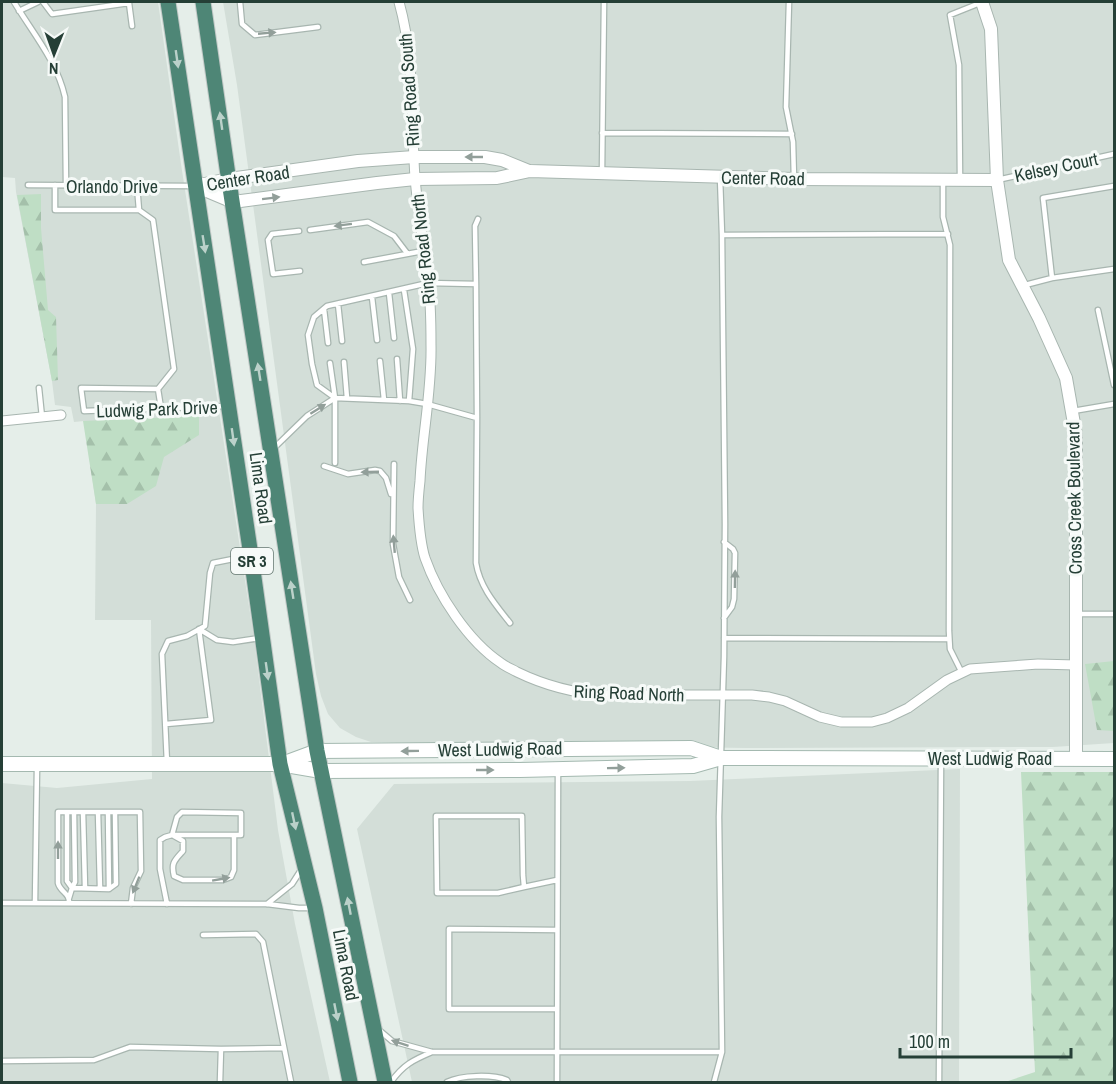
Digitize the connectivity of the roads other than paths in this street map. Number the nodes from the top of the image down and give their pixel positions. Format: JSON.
{"nodes":[{"id":1,"x":14,"y":2,"type":"edge"},
{"id":2,"x":38,"y":2,"type":"edge"},
{"id":3,"x":43,"y":2,"type":"edge"},
{"id":4,"x":129,"y":2,"type":"edge"},
{"id":5,"x":168,"y":2,"type":"edge"},
{"id":6,"x":203,"y":2,"type":"edge"},
{"id":7,"x":240,"y":2,"type":"edge"},
{"id":8,"x":399,"y":2,"type":"edge"},
{"id":9,"x":604,"y":2,"type":"edge"},
{"id":10,"x":789,"y":2,"type":"edge"},
{"id":11,"x":982,"y":2,"type":"edge"},
{"id":12,"x":20,"y":11,"type":"junction"},
{"id":13,"x":132,"y":26,"type":"dead end"},
{"id":14,"x":318,"y":27,"type":"dead end"},
{"id":15,"x":602,"y":133,"type":"junction"},
{"id":16,"x":792,"y":134,"type":"junction"},
{"id":17,"x":1114,"y":154,"type":"edge"},
{"id":18,"x":414,"y":157,"type":"junction"},
{"id":19,"x":530,"y":171,"type":"junction"},
{"id":20,"x":602,"y":174,"type":"junction"},
{"id":21,"x":720,"y":177,"type":"junction"},
{"id":22,"x":229,"y":179,"type":"junction"},
{"id":23,"x":415,"y":179,"type":"junction"},
{"id":24,"x":794,"y":179,"type":"junction"},
{"id":25,"x":943,"y":180,"type":"junction"},
{"id":26,"x":960,"y":180,"type":"junction"},
{"id":27,"x":997,"y":180,"type":"junction"},
{"id":28,"x":28,"y":185,"type":"dead end"},
{"id":29,"x":55,"y":185,"type":"junction"},
{"id":30,"x":66,"y":185,"type":"junction"},
{"id":31,"x":137,"y":186,"type":"junction"},
{"id":32,"x":195,"y":186,"type":"junction"},
{"id":33,"x":1114,"y":186,"type":"edge"},
{"id":34,"x":233,"y":202,"type":"junction"},
{"id":35,"x":139,"y":210,"type":"junction"},
{"id":36,"x":478,"y":219,"type":"dead end"},
{"id":37,"x":310,"y":230,"type":"dead end"},
{"id":38,"x":299,"y":231,"type":"dead end"},
{"id":39,"x":948,"y":234,"type":"junction"},
{"id":40,"x":722,"y":235,"type":"junction"},
{"id":41,"x":423,"y":251,"type":"junction"},
{"id":42,"x":407,"y":254,"type":"junction"},
{"id":43,"x":364,"y":262,"type":"dead end"},
{"id":44,"x":1114,"y":269,"type":"edge"},
{"id":45,"x":300,"y":271,"type":"dead end"},
{"id":46,"x":1052,"y":278,"type":"junction"},
{"id":47,"x":428,"y":283,"type":"junction"},
{"id":48,"x":476,"y":284,"type":"junction"},
{"id":49,"x":1022,"y":285,"type":"junction"},
{"id":50,"x":404,"y":290,"type":"junction"},
{"id":51,"x":389,"y":293,"type":"junction"},
{"id":52,"x":372,"y":297,"type":"junction"},
{"id":53,"x":338,"y":304,"type":"junction"},
{"id":54,"x":324,"y":309,"type":"junction"},
{"id":55,"x":1098,"y":310,"type":"dead end"},
{"id":56,"x":394,"y":338,"type":"dead end"},
{"id":57,"x":377,"y":340,"type":"dead end"},
{"id":58,"x":342,"y":341,"type":"dead end"},
{"id":59,"x":328,"y":343,"type":"dead end"},
{"id":60,"x":397,"y":358,"type":"dead end"},
{"id":61,"x":380,"y":361,"type":"dead end"},
{"id":62,"x":344,"y":362,"type":"dead end"},
{"id":63,"x":330,"y":363,"type":"dead end"},
{"id":64,"x":1114,"y":385,"type":"edge"},
{"id":65,"x":39,"y":388,"type":"dead end"},
{"id":66,"x":158,"y":389,"type":"junction"},
{"id":67,"x":335,"y":398,"type":"junction"},
{"id":68,"x":347,"y":398,"type":"junction"},
{"id":69,"x":384,"y":400,"type":"junction"},
{"id":70,"x":400,"y":401,"type":"junction"},
{"id":71,"x":410,"y":401,"type":"junction"},
{"id":72,"x":428,"y":404,"type":"junction"},
{"id":73,"x":1114,"y":404,"type":"edge"},
{"id":74,"x":229,"y":406,"type":"junction"},
{"id":75,"x":161,"y":408,"type":"junction"},
{"id":76,"x":1072,"y":412,"type":"junction"},
{"id":77,"x":61,"y":415,"type":"dead end"},
{"id":78,"x":42,"y":417,"type":"junction"},
{"id":79,"x":477,"y":418,"type":"junction"},
{"id":80,"x":2,"y":422,"type":"edge"},
{"id":81,"x":271,"y":450,"type":"junction"},
{"id":82,"x":335,"y":463,"type":"dead end"},
{"id":83,"x":394,"y":464,"type":"dead end"},
{"id":84,"x":324,"y":466,"type":"dead end"},
{"id":85,"x":393,"y":506,"type":"junction"},
{"id":86,"x":724,"y":542,"type":"junction"},
{"id":87,"x":251,"y":556,"type":"junction"},
{"id":88,"x":410,"y":600,"type":"dead end"},
{"id":89,"x":1076,"y":614,"type":"junction"},
{"id":90,"x":1114,"y":614,"type":"edge"},
{"id":91,"x":724,"y":618,"type":"junction"},
{"id":92,"x":510,"y":623,"type":"dead end"},
{"id":93,"x":199,"y":629,"type":"junction"},
{"id":94,"x":262,"y":638,"type":"junction"},
{"id":95,"x":724,"y":638,"type":"junction"},
{"id":96,"x":949,"y":639,"type":"junction"},
{"id":97,"x":1076,"y":665,"type":"junction"},
{"id":98,"x":962,"y":673,"type":"junction"},
{"id":99,"x":723,"y":696,"type":"junction"},
{"id":100,"x":166,"y":724,"type":"junction"},
{"id":101,"x":317,"y":752,"type":"junction"},
{"id":102,"x":721,"y":758,"type":"junction"},
{"id":103,"x":941,"y":758,"type":"junction"},
{"id":104,"x":1076,"y":759,"type":"junction"},
{"id":105,"x":1114,"y":759,"type":"edge"},
{"id":106,"x":2,"y":764,"type":"edge"},
{"id":107,"x":167,"y":764,"type":"junction"},
{"id":108,"x":37,"y":765,"type":"junction"},
{"id":109,"x":280,"y":765,"type":"junction"},
{"id":110,"x":558,"y":769,"type":"junction"},
{"id":111,"x":321,"y":771,"type":"junction"},
{"id":112,"x":67,"y":812,"type":"junction"},
{"id":113,"x":74,"y":812,"type":"junction"},
{"id":114,"x":83,"y":812,"type":"junction"},
{"id":115,"x":98,"y":812,"type":"junction"},
{"id":116,"x":108,"y":812,"type":"junction"},
{"id":117,"x":115,"y":812,"type":"junction"},
{"id":118,"x":172,"y":835,"type":"junction"},
{"id":119,"x":234,"y":836,"type":"junction"},
{"id":120,"x":304,"y":866,"type":"junction"},
{"id":121,"x":557,"y":880,"type":"junction"},
{"id":122,"x":524,"y":886,"type":"junction"},
{"id":123,"x":72,"y":888,"type":"junction"},
{"id":124,"x":85,"y":888,"type":"junction"},
{"id":125,"x":100,"y":888,"type":"junction"},
{"id":126,"x":109,"y":889,"type":"junction"},
{"id":127,"x":69,"y":901,"type":"junction"},
{"id":128,"x":2,"y":903,"type":"edge"},
{"id":129,"x":35,"y":903,"type":"junction"},
{"id":130,"x":131,"y":904,"type":"junction"},
{"id":131,"x":166,"y":904,"type":"junction"},
{"id":132,"x":267,"y":904,"type":"junction"},
{"id":133,"x":315,"y":908,"type":"junction"},
{"id":134,"x":557,"y":930,"type":"junction"},
{"id":135,"x":203,"y":934,"type":"dead end"},
{"id":136,"x":557,"y":1009,"type":"junction"},
{"id":137,"x":373,"y":1025,"type":"junction"},
{"id":138,"x":284,"y":1048,"type":"junction"},
{"id":139,"x":221,"y":1049,"type":"junction"},
{"id":140,"x":432,"y":1052,"type":"junction"},
{"id":141,"x":556,"y":1052,"type":"junction"},
{"id":142,"x":722,"y":1052,"type":"junction"},
{"id":143,"x":2,"y":1061,"type":"edge"},
{"id":144,"x":715,"y":1082,"type":"edge"},
{"id":145,"x":220,"y":1083,"type":"edge"},
{"id":146,"x":291,"y":1083,"type":"edge"},
{"id":147,"x":350,"y":1083,"type":"edge"},
{"id":148,"x":385,"y":1083,"type":"edge"},
{"id":149,"x":391,"y":1083,"type":"edge"},
{"id":150,"x":447,"y":1083,"type":"edge"},
{"id":151,"x":508,"y":1083,"type":"edge"},
{"id":152,"x":557,"y":1083,"type":"edge"},
{"id":153,"x":939,"y":1083,"type":"edge"}],
"edges":[{"from":1,"to":12,"type":"lane"},
{"from":2,"to":12,"type":"lane"},
{"from":3,"to":4,"type":"lane"},
{"from":4,"to":13,"type":"lane"},
{"from":5,"to":32,"type":"highway","name":"Lima Road","number":"SR 3","one_way":true},
{"from":22,"to":6,"type":"highway","name":"Lima Road","number":"SR 3","one_way":true},
{"from":7,"to":14,"type":"lane","one_way":true},
{"from":8,"to":18,"type":"street","name":"Ring Road South"},
{"from":9,"to":15,"type":"lane"},
{"from":10,"to":16,"type":"lane"},
{"from":11,"to":26,"type":"lane"},
{"from":11,"to":27,"type":"street","name":"Cross Creek Boulevard"},
{"from":12,"to":30,"type":"lane"},
{"from":15,"to":16,"type":"lane"},
{"from":15,"to":20,"type":"lane"},
{"from":16,"to":24,"type":"lane"},
{"from":17,"to":27,"type":"lane","name":"Kelsey Court"},
{"from":19,"to":18,"type":"street","name":"Center Road","one_way":true},
{"from":18,"to":22,"type":"street","name":"Center Road"},
{"from":18,"to":23,"type":"street","name":"Ring Road South"},
{"from":19,"to":20,"type":"street","name":"Center Road"},
{"from":19,"to":23,"type":"street","name":"Center Road"},
{"from":20,"to":21,"type":"street","name":"Center Road"},
{"from":21,"to":24,"type":"street","name":"Center Road"},
{"from":21,"to":40,"type":"lane"},
{"from":22,"to":32,"type":"street","name":"Center Road"},
{"from":22,"to":34,"type":"highway","name":"Lima Road","number":"SR 3"},
{"from":34,"to":23,"type":"street","name":"Center Road","one_way":true},
{"from":23,"to":41,"type":"street","name":"Ring Road North"},
{"from":24,"to":25,"type":"street","name":"Center Road"},
{"from":25,"to":26,"type":"street","name":"Center Road"},
{"from":25,"to":39,"type":"lane"},
{"from":26,"to":27,"type":"street","name":"Center Road"},
{"from":27,"to":49,"type":"street","name":"Cross Creek Boulevard"},
{"from":28,"to":29,"type":"lane","name":"Orlando Drive"},
{"from":29,"to":30,"type":"lane","name":"Orlando Drive"},
{"from":29,"to":35,"type":"lane"},
{"from":30,"to":31,"type":"lane","name":"Orlando Drive"},
{"from":31,"to":32,"type":"lane","name":"Orlando Drive"},
{"from":31,"to":35,"type":"lane"},
{"from":32,"to":34,"type":"street","name":"Center Road"},
{"from":32,"to":74,"type":"highway","name":"Lima Road","number":"SR 3","one_way":true},
{"from":33,"to":46,"type":"lane"},
{"from":81,"to":34,"type":"highway","name":"Lima Road","number":"SR 3","one_way":true},
{"from":35,"to":66,"type":"lane"},
{"from":36,"to":48,"type":"lane"},
{"from":42,"to":37,"type":"lane","one_way":true},
{"from":38,"to":45,"type":"lane"},
{"from":39,"to":40,"type":"lane"},
{"from":39,"to":96,"type":"lane"},
{"from":40,"to":86,"type":"lane"},
{"from":41,"to":42,"type":"lane"},
{"from":41,"to":47,"type":"street","name":"Ring Road North"},
{"from":42,"to":43,"type":"lane"},
{"from":44,"to":46,"type":"lane"},
{"from":46,"to":49,"type":"lane"},
{"from":47,"to":48,"type":"lane"},
{"from":47,"to":50,"type":"lane"},
{"from":47,"to":72,"type":"street","name":"Ring Road North"},
{"from":48,"to":79,"type":"lane"},
{"from":49,"to":76,"type":"street","name":"Cross Creek Boulevard"},
{"from":50,"to":51,"type":"lane"},
{"from":50,"to":71,"type":"lane"},
{"from":51,"to":52,"type":"lane"},
{"from":51,"to":56,"type":"lane"},
{"from":52,"to":53,"type":"lane"},
{"from":52,"to":57,"type":"lane"},
{"from":53,"to":54,"type":"lane"},
{"from":53,"to":58,"type":"lane"},
{"from":54,"to":59,"type":"lane"},
{"from":54,"to":67,"type":"lane"},
{"from":55,"to":64,"type":"lane"},
{"from":60,"to":70,"type":"lane"},
{"from":61,"to":69,"type":"lane"},
{"from":62,"to":68,"type":"lane"},
{"from":63,"to":67,"type":"lane"},
{"from":65,"to":78,"type":"lane"},
{"from":66,"to":75,"type":"lane"},
{"from":66,"to":75,"type":"lane","name":"Ludwig Park Drive"},
{"from":67,"to":68,"type":"lane"},
{"from":81,"to":67,"type":"lane","one_way":true},
{"from":67,"to":82,"type":"lane"},
{"from":68,"to":69,"type":"lane"},
{"from":69,"to":70,"type":"lane"},
{"from":70,"to":71,"type":"lane"},
{"from":71,"to":72,"type":"lane"},
{"from":72,"to":79,"type":"lane"},
{"from":72,"to":99,"type":"street","name":"Ring Road North"},
{"from":73,"to":76,"type":"lane"},
{"from":74,"to":75,"type":"lane","name":"Ludwig Park Drive"},
{"from":74,"to":87,"type":"highway","name":"Lima Road","number":"SR 3","one_way":true},
{"from":76,"to":89,"type":"street","name":"Cross Creek Boulevard"},
{"from":77,"to":78,"type":"street"},
{"from":78,"to":80,"type":"street"},
{"from":79,"to":92,"type":"lane"},
{"from":101,"to":81,"type":"highway","name":"Lima Road","number":"SR 3","one_way":true},
{"from":83,"to":85,"type":"lane"},
{"from":85,"to":84,"type":"lane","one_way":true},
{"from":88,"to":85,"type":"lane","one_way":true},
{"from":86,"to":91,"type":"lane"},
{"from":91,"to":86,"type":"lane","one_way":true},
{"from":87,"to":93,"type":"lane"},
{"from":87,"to":94,"type":"highway","name":"Lima Road","number":"SR 3"},
{"from":89,"to":90,"type":"lane"},
{"from":89,"to":97,"type":"street","name":"Cross Creek Boulevard"},
{"from":91,"to":95,"type":"lane"},
{"from":93,"to":94,"type":"lane"},
{"from":93,"to":100,"type":"lane"},
{"from":93,"to":100,"type":"lane"},
{"from":94,"to":109,"type":"highway","name":"Lima Road","number":"SR 3","one_way":true},
{"from":95,"to":96,"type":"lane"},
{"from":95,"to":99,"type":"lane"},
{"from":96,"to":98,"type":"lane"},
{"from":97,"to":98,"type":"street","name":"Ring Road North"},
{"from":97,"to":104,"type":"street","name":"Cross Creek Boulevard"},
{"from":98,"to":99,"type":"street","name":"Ring Road North"},
{"from":99,"to":102,"type":"lane"},
{"from":100,"to":107,"type":"lane"},
{"from":102,"to":101,"type":"main road","name":"West Ludwig Road","one_way":true},
{"from":101,"to":109,"type":"main road","name":"West Ludwig Road"},
{"from":101,"to":111,"type":"highway","name":"Lima Road","number":"SR 3"},
{"from":102,"to":103,"type":"main road","name":"West Ludwig Road"},
{"from":110,"to":102,"type":"main road","name":"West Ludwig Road","one_way":true},
{"from":102,"to":142,"type":"lane"},
{"from":103,"to":104,"type":"main road","name":"West Ludwig Road"},
{"from":103,"to":153,"type":"lane"},
{"from":104,"to":105,"type":"main road","name":"West Ludwig Road"},
{"from":106,"to":108,"type":"main road","name":"West Ludwig Road"},
{"from":107,"to":108,"type":"main road","name":"West Ludwig Road"},
{"from":107,"to":109,"type":"main road","name":"West Ludwig Road"},
{"from":108,"to":129,"type":"lane"},
{"from":109,"to":111,"type":"main road","name":"West Ludwig Road"},
{"from":109,"to":120,"type":"highway","name":"Lima Road","number":"SR 3","one_way":true},
{"from":111,"to":110,"type":"main road","name":"West Ludwig Road","one_way":true},
{"from":110,"to":121,"type":"lane"},
{"from":137,"to":111,"type":"highway","name":"Lima Road","number":"SR 3","one_way":true},
{"from":112,"to":113,"type":"lane"},
{"from":112,"to":123,"type":"lane"},
{"from":127,"to":112,"type":"lane","one_way":true},
{"from":113,"to":114,"type":"lane"},
{"from":113,"to":123,"type":"lane"},
{"from":114,"to":115,"type":"lane"},
{"from":114,"to":124,"type":"lane"},
{"from":115,"to":116,"type":"lane"},
{"from":115,"to":125,"type":"lane"},
{"from":116,"to":117,"type":"lane"},
{"from":116,"to":126,"type":"lane"},
{"from":117,"to":126,"type":"lane"},
{"from":117,"to":130,"type":"lane","one_way":true},
{"from":118,"to":119,"type":"lane"},
{"from":118,"to":119,"type":"lane"},
{"from":118,"to":119,"type":"lane","one_way":true},
{"from":118,"to":131,"type":"lane"},
{"from":120,"to":132,"type":"lane"},
{"from":120,"to":133,"type":"highway","name":"Lima Road","number":"SR 3"},
{"from":121,"to":122,"type":"lane"},
{"from":121,"to":134,"type":"lane"},
{"from":122,"to":122,"type":"lane"},
{"from":123,"to":124,"type":"lane"},
{"from":123,"to":127,"type":"lane"},
{"from":124,"to":125,"type":"lane"},
{"from":125,"to":126,"type":"lane"},
{"from":127,"to":129,"type":"lane"},
{"from":127,"to":130,"type":"lane"},
{"from":128,"to":129,"type":"lane"},
{"from":130,"to":131,"type":"lane"},
{"from":131,"to":132,"type":"lane"},
{"from":132,"to":133,"type":"lane"},
{"from":133,"to":147,"type":"highway","name":"Lima Road","number":"SR 3","one_way":true},
{"from":134,"to":136,"type":"lane"},
{"from":134,"to":136,"type":"lane"},
{"from":135,"to":138,"type":"lane"},
{"from":136,"to":141,"type":"lane"},
{"from":140,"to":137,"type":"lane","one_way":true},
{"from":137,"to":148,"type":"highway","name":"Lima Road","number":"SR 3"},
{"from":138,"to":139,"type":"lane"},
{"from":138,"to":146,"type":"lane"},
{"from":139,"to":143,"type":"lane"},
{"from":139,"to":145,"type":"lane"},
{"from":140,"to":141,"type":"lane"},
{"from":140,"to":149,"type":"lane"},
{"from":141,"to":142,"type":"lane"},
{"from":141,"to":152,"type":"lane"},
{"from":142,"to":144,"type":"lane"},
{"from":150,"to":151,"type":"lane"}]}
